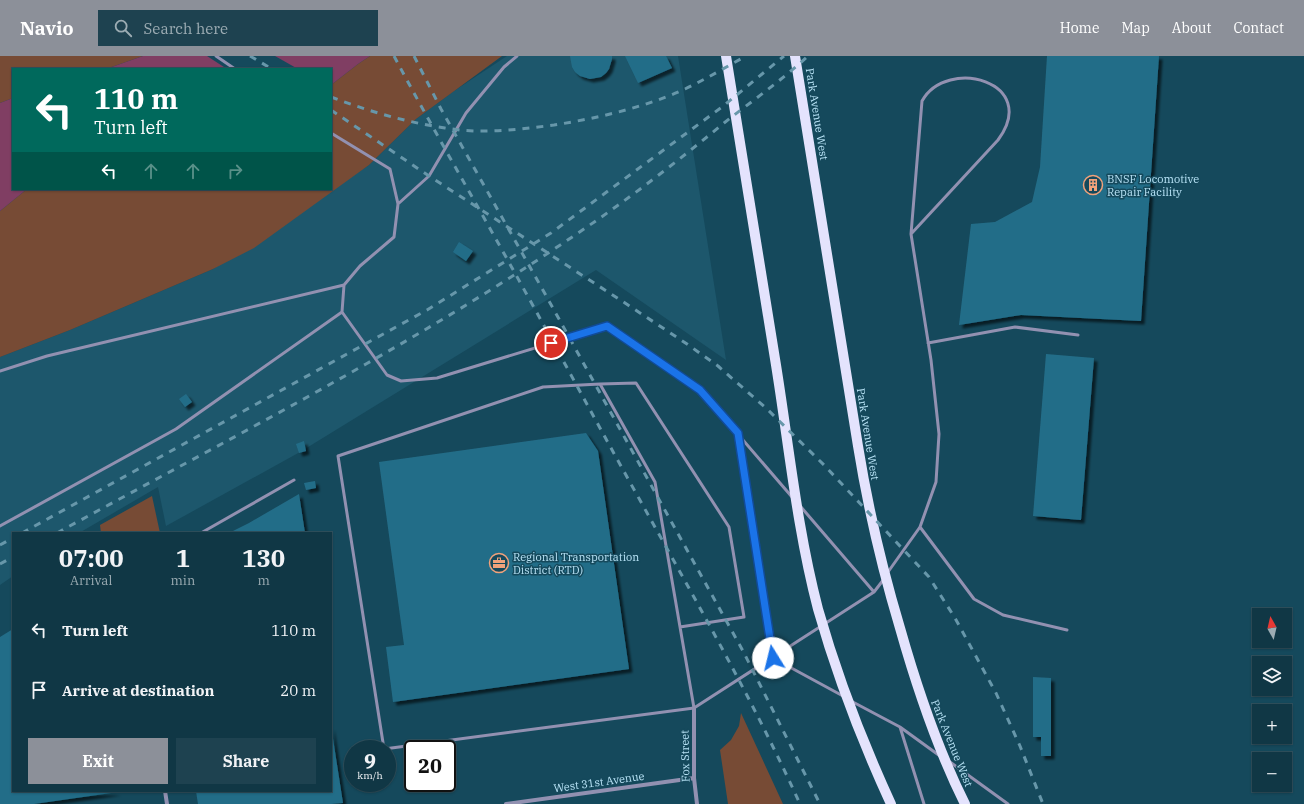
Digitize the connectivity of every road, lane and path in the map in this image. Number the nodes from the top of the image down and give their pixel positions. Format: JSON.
{"nodes":[{"id":1,"x":216,"y":56,"type":"edge"},
{"id":2,"x":518,"y":56,"type":"edge"},
{"id":3,"x":726,"y":56,"type":"edge"},
{"id":4,"x":795,"y":56,"type":"edge"},
{"id":5,"x":234,"y":68,"type":"edge"},
{"id":6,"x":1000,"y":84,"type":"dead end"},
{"id":7,"x":926,"y":90,"type":"dead end"},
{"id":8,"x":332,"y":135,"type":"edge"},
{"id":9,"x":398,"y":204,"type":"junction"},
{"id":10,"x":911,"y":234,"type":"junction"},
{"id":11,"x":344,"y":285,"type":"junction"},
{"id":12,"x":342,"y":312,"type":"junction"},
{"id":13,"x":1078,"y":335,"type":"dead end"},
{"id":14,"x":928,"y":343,"type":"junction"},
{"id":15,"x":0,"y":371,"type":"edge"},
{"id":16,"x":600,"y":384,"type":"junction"},
{"id":17,"x":738,"y":433,"type":"junction"},
{"id":18,"x":294,"y":480,"type":"dead end"},
{"id":19,"x":0,"y":526,"type":"edge"},
{"id":20,"x":920,"y":526,"type":"junction"},
{"id":21,"x":203,"y":532,"type":"edge"},
{"id":22,"x":874,"y":592,"type":"junction"},
{"id":23,"x":680,"y":627,"type":"junction"},
{"id":24,"x":1067,"y":630,"type":"dead end"},
{"id":25,"x":773,"y":658,"type":"junction"},
{"id":26,"x":694,"y":708,"type":"junction"},
{"id":27,"x":900,"y":727,"type":"junction"},
{"id":28,"x":694,"y":778,"type":"junction"},
{"id":29,"x":165,"y":792,"type":"edge"},
{"id":30,"x":167,"y":804,"type":"edge"},
{"id":31,"x":506,"y":804,"type":"edge"},
{"id":32,"x":697,"y":804,"type":"edge"},
{"id":33,"x":891,"y":804,"type":"edge"},
{"id":34,"x":924,"y":804,"type":"edge"},
{"id":35,"x":965,"y":804,"type":"edge"},
{"id":36,"x":1008,"y":804,"type":"edge"}],
"edges":[{"from":1,"to":5,"type":"lane"},
{"from":2,"to":9,"type":"lane"},
{"from":3,"to":33,"type":"main road"},
{"from":4,"to":35,"type":"main road","name":"Park Avenue West"},
{"from":6,"to":10,"type":"lane"},
{"from":7,"to":10,"type":"lane"},
{"from":8,"to":9,"type":"lane"},
{"from":9,"to":11,"type":"lane"},
{"from":10,"to":14,"type":"lane"},
{"from":11,"to":12,"type":"lane"},
{"from":11,"to":15,"type":"lane"},
{"from":12,"to":17,"type":"lane"},
{"from":12,"to":19,"type":"lane"},
{"from":13,"to":14,"type":"lane"},
{"from":14,"to":20,"type":"lane"},
{"from":16,"to":23,"type":"lane"},
{"from":16,"to":23,"type":"lane"},
{"from":16,"to":26,"type":"lane"},
{"from":17,"to":22,"type":"lane"},
{"from":17,"to":25,"type":"lane"},
{"from":18,"to":21,"type":"lane"},
{"from":20,"to":22,"type":"lane"},
{"from":20,"to":24,"type":"lane"},
{"from":22,"to":25,"type":"lane"},
{"from":23,"to":26,"type":"lane"},
{"from":25,"to":26,"type":"lane"},
{"from":25,"to":27,"type":"lane"},
{"from":26,"to":28,"type":"street","name":"Fox Street"},
{"from":27,"to":34,"type":"lane"},
{"from":27,"to":36,"type":"lane"},
{"from":28,"to":31,"type":"street","name":"West 31st Avenue"},
{"from":28,"to":32,"type":"street","name":"Fox Street"},
{"from":29,"to":30,"type":"street"}]}
